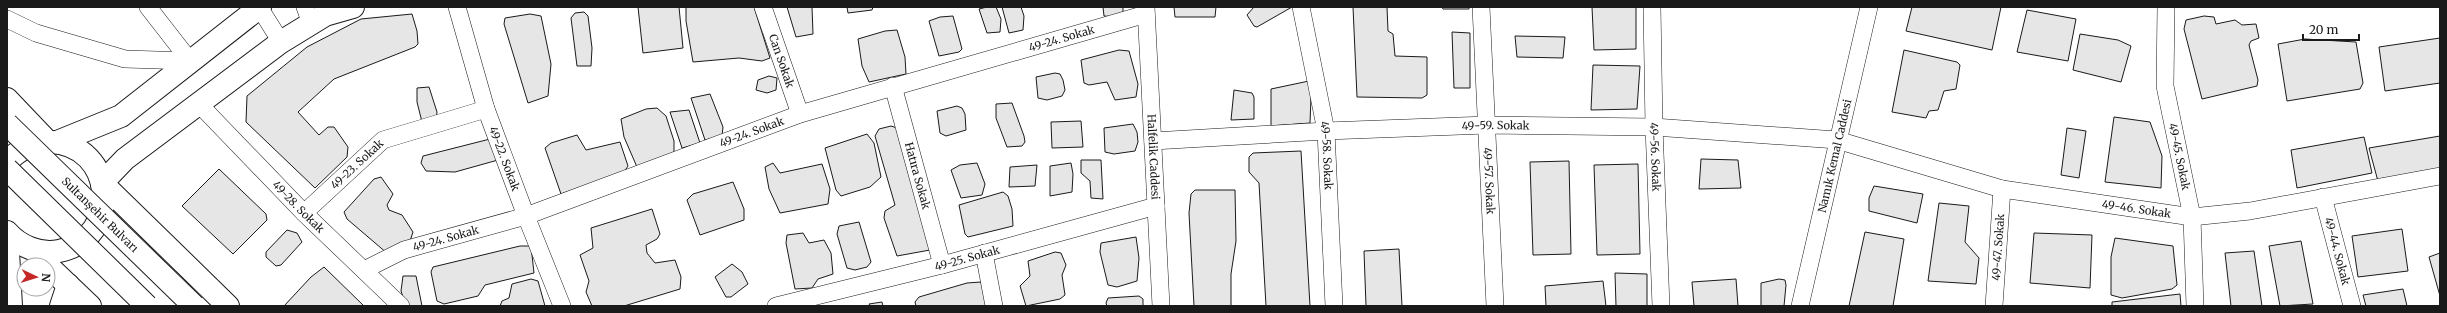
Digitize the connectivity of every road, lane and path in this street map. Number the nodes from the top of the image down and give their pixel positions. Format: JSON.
{"nodes":[{"id":1,"x":148,"y":7,"type":"edge"},
{"id":2,"x":259,"y":7,"type":"edge"},
{"id":3,"x":353,"y":7,"type":"edge"},
{"id":4,"x":456,"y":7,"type":"edge"},
{"id":5,"x":763,"y":7,"type":"edge"},
{"id":6,"x":1301,"y":7,"type":"edge"},
{"id":7,"x":1481,"y":7,"type":"edge"},
{"id":8,"x":1652,"y":7,"type":"edge"},
{"id":9,"x":1869,"y":7,"type":"edge"},
{"id":10,"x":2166,"y":7,"type":"edge"},
{"id":11,"x":1146,"y":10,"type":"edge"},
{"id":12,"x":308,"y":15,"type":"edge"},
{"id":13,"x":7,"y":19,"type":"edge"},
{"id":14,"x":281,"y":42,"type":"junction"},
{"id":15,"x":190,"y":62,"type":"junction"},
{"id":16,"x":893,"y":86,"type":"junction"},
{"id":17,"x":7,"y":99,"type":"edge"},
{"id":18,"x":199,"y":104,"type":"junction"},
{"id":19,"x":486,"y":109,"type":"junction"},
{"id":20,"x":800,"y":114,"type":"junction"},
{"id":21,"x":7,"y":124,"type":"edge"},
{"id":22,"x":1487,"y":125,"type":"junction"},
{"id":23,"x":1654,"y":127,"type":"junction"},
{"id":24,"x":1326,"y":131,"type":"junction"},
{"id":25,"x":1837,"y":140,"type":"junction"},
{"id":26,"x":1153,"y":141,"type":"junction"},
{"id":27,"x":53,"y":142,"type":"junction"},
{"id":28,"x":7,"y":162,"type":"edge"},
{"id":29,"x":7,"y":169,"type":"edge"},
{"id":30,"x":2440,"y":176,"type":"edge"},
{"id":31,"x":102,"y":183,"type":"junction"},
{"id":32,"x":2002,"y":189,"type":"junction"},
{"id":33,"x":2323,"y":197,"type":"junction"},
{"id":34,"x":1156,"y":206,"type":"junction"},
{"id":35,"x":304,"y":213,"type":"junction"},
{"id":36,"x":526,"y":216,"type":"junction"},
{"id":37,"x":2192,"y":216,"type":"junction"},
{"id":38,"x":7,"y":232,"type":"edge"},
{"id":39,"x":29,"y":248,"type":"junction"},
{"id":40,"x":984,"y":253,"type":"junction"},
{"id":41,"x":39,"y":257,"type":"edge"},
{"id":42,"x":942,"y":264,"type":"junction"},
{"id":43,"x":364,"y":270,"type":"junction"},
{"id":44,"x":56,"y":273,"type":"edge"},
{"id":45,"x":68,"y":285,"type":"junction"},
{"id":46,"x":11,"y":306,"type":"edge"},
{"id":47,"x":61,"y":306,"type":"edge"},
{"id":48,"x":90,"y":306,"type":"edge"},
{"id":49,"x":147,"y":306,"type":"edge"},
{"id":50,"x":194,"y":306,"type":"edge"},
{"id":51,"x":228,"y":306,"type":"edge"},
{"id":52,"x":401,"y":306,"type":"edge"},
{"id":53,"x":562,"y":306,"type":"edge"},
{"id":54,"x":776,"y":306,"type":"edge"},
{"id":55,"x":994,"y":306,"type":"edge"},
{"id":56,"x":1161,"y":306,"type":"edge"},
{"id":57,"x":1334,"y":306,"type":"edge"},
{"id":58,"x":1495,"y":306,"type":"edge"},
{"id":59,"x":1661,"y":306,"type":"edge"},
{"id":60,"x":1800,"y":306,"type":"edge"},
{"id":61,"x":1994,"y":306,"type":"edge"},
{"id":62,"x":2195,"y":306,"type":"edge"},
{"id":63,"x":2352,"y":306,"type":"edge"}],
"edges":[{"from":1,"to":15,"type":"street"},
{"from":2,"to":14,"type":"street"},
{"from":2,"to":15,"type":"main road"},
{"from":3,"to":12,"type":"main road"},
{"from":4,"to":19,"type":"street","name":"49-22. Sokak"},
{"from":5,"to":20,"type":"street","name":"Can Sokak"},
{"from":6,"to":24,"type":"street","name":"49-58. Sokak"},
{"from":7,"to":22,"type":"street","name":"49-57. Sokak"},
{"from":8,"to":23,"type":"street","name":"49-56. Sokak"},
{"from":9,"to":25,"type":"street","name":"Namık Kemal Caddesi"},
{"from":10,"to":37,"type":"street","name":"49-45. Sokak"},
{"from":11,"to":16,"type":"street","name":"49-24. Sokak"},
{"from":11,"to":26,"type":"street","name":"Halfelik Caddesi"},
{"from":12,"to":14,"type":"main road"},
{"from":13,"to":15,"type":"street"},
{"from":14,"to":18,"type":"main road"},
{"from":15,"to":27,"type":"main road"},
{"from":16,"to":20,"type":"street","name":"49-24. Sokak"},
{"from":16,"to":42,"type":"street","name":"Hatıra Sokak"},
{"from":17,"to":27,"type":"main road"},
{"from":18,"to":31,"type":"main road"},
{"from":18,"to":35,"type":"street","name":"49-28. Sokak"},
{"from":19,"to":35,"type":"street","name":"49-23. Sokak"},
{"from":19,"to":36,"type":"street","name":"49-22. Sokak"},
{"from":20,"to":36,"type":"street","name":"49-24. Sokak"},
{"from":21,"to":50,"type":"main road","name":"Sultanşehir Bulvarı","bridge":true},
{"from":22,"to":23,"type":"street","name":"49-59. Sokak"},
{"from":22,"to":24,"type":"street","name":"49-59. Sokak"},
{"from":22,"to":58,"type":"street","name":"49-57. Sokak"},
{"from":23,"to":25,"type":"street","name":"49-59. Sokak"},
{"from":23,"to":59,"type":"street","name":"49-56. Sokak"},
{"from":24,"to":26,"type":"street","name":"49-59. Sokak"},
{"from":24,"to":57,"type":"street","name":"49-58. Sokak"},
{"from":25,"to":32,"type":"street","name":"49-46. Sokak"},
{"from":25,"to":60,"type":"street","name":"Namık Kemal Caddesi"},
{"from":26,"to":34,"type":"street","name":"Halfelik Caddesi"},
{"from":27,"to":28,"type":"main road"},
{"from":27,"to":31,"type":"main road"},
{"from":29,"to":49,"type":"main road","bridge":true},
{"from":30,"to":33,"type":"street","name":"49-46. Sokak"},
{"from":31,"to":39,"type":"main road"},
{"from":31,"to":51,"type":"main road"},
{"from":32,"to":37,"type":"street","name":"49-46. Sokak"},
{"from":32,"to":61,"type":"street","name":"49-47. Sokak"},
{"from":33,"to":37,"type":"street","name":"49-46. Sokak"},
{"from":33,"to":63,"type":"street","name":"49-44. Sokak"},
{"from":34,"to":40,"type":"street","name":"49-25. Sokak"},
{"from":34,"to":56,"type":"street","name":"Halfelik Caddesi"},
{"from":35,"to":43,"type":"street","name":"49-28. Sokak"},
{"from":36,"to":43,"type":"street","name":"49-24. Sokak"},
{"from":36,"to":53,"type":"street","name":"49-22. Sokak"},
{"from":37,"to":62,"type":"street","name":"49-45. Sokak"},
{"from":38,"to":39,"type":"main road"},
{"from":38,"to":46,"type":"main road"},
{"from":39,"to":41,"type":"main road"},
{"from":40,"to":42,"type":"street","name":"49-25. Sokak"},
{"from":40,"to":55,"type":"street"},
{"from":42,"to":54,"type":"street","name":"49-25. Sokak"},
{"from":43,"to":52,"type":"street","name":"49-28. Sokak"},
{"from":44,"to":45,"type":"main road"},
{"from":45,"to":47,"type":"main road"},
{"from":45,"to":48,"type":"main road"}]}
